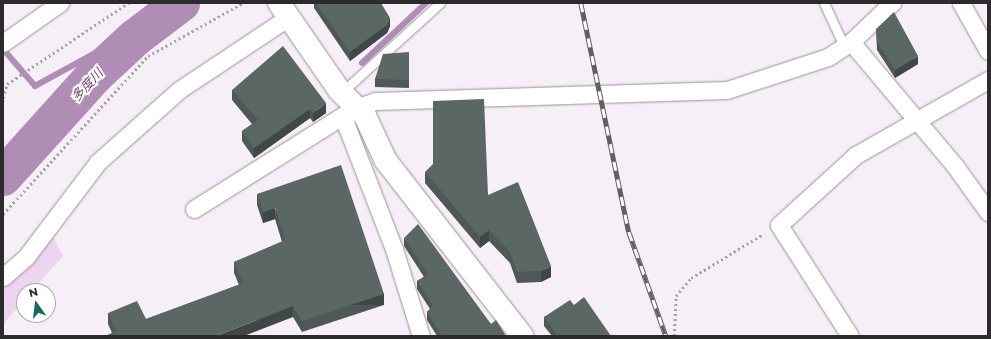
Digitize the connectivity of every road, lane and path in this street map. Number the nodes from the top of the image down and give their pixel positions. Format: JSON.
{"nodes":[{"id":1,"x":60,"y":3,"type":"edge"},
{"id":2,"x":128,"y":3,"type":"edge"},
{"id":3,"x":243,"y":3,"type":"edge"},
{"id":4,"x":440,"y":3,"type":"edge"},
{"id":5,"x":824,"y":3,"type":"edge"},
{"id":6,"x":892,"y":3,"type":"edge"},
{"id":7,"x":961,"y":3,"type":"edge"},
{"id":8,"x":284,"y":10,"type":"edge"},
{"id":9,"x":10,"y":38,"type":"edge"},
{"id":10,"x":848,"y":44,"type":"junction"},
{"id":11,"x":988,"y":51,"type":"edge"},
{"id":12,"x":988,"y":80,"type":"edge"},
{"id":13,"x":3,"y":98,"type":"edge"},
{"id":14,"x":346,"y":106,"type":"junction"},
{"id":15,"x":917,"y":121,"type":"junction"},
{"id":16,"x":194,"y":209,"type":"dead end"},
{"id":17,"x":988,"y":212,"type":"edge"},
{"id":18,"x":3,"y":214,"type":"edge"},
{"id":19,"x":778,"y":225,"type":"junction"},
{"id":20,"x":3,"y":277,"type":"edge"},
{"id":21,"x":421,"y":336,"type":"edge"},
{"id":22,"x":522,"y":336,"type":"edge"},
{"id":23,"x":674,"y":336,"type":"edge"},
{"id":24,"x":850,"y":336,"type":"edge"}],
"edges":[{"from":1,"to":9,"type":"street"},
{"from":2,"to":13,"type":"path"},
{"from":3,"to":18,"type":"path"},
{"from":4,"to":14,"type":"lane"},
{"from":5,"to":10,"type":"lane"},
{"from":6,"to":10,"type":"street"},
{"from":7,"to":11,"type":"street"},
{"from":8,"to":14,"type":"street"},
{"from":8,"to":20,"type":"street"},
{"from":10,"to":14,"type":"street"},
{"from":10,"to":15,"type":"street"},
{"from":12,"to":15,"type":"street"},
{"from":14,"to":16,"type":"street"},
{"from":14,"to":21,"type":"street"},
{"from":14,"to":22,"type":"street"},
{"from":15,"to":17,"type":"street"},
{"from":15,"to":19,"type":"street"},
{"from":19,"to":23,"type":"path"},
{"from":19,"to":24,"type":"street"}]}
